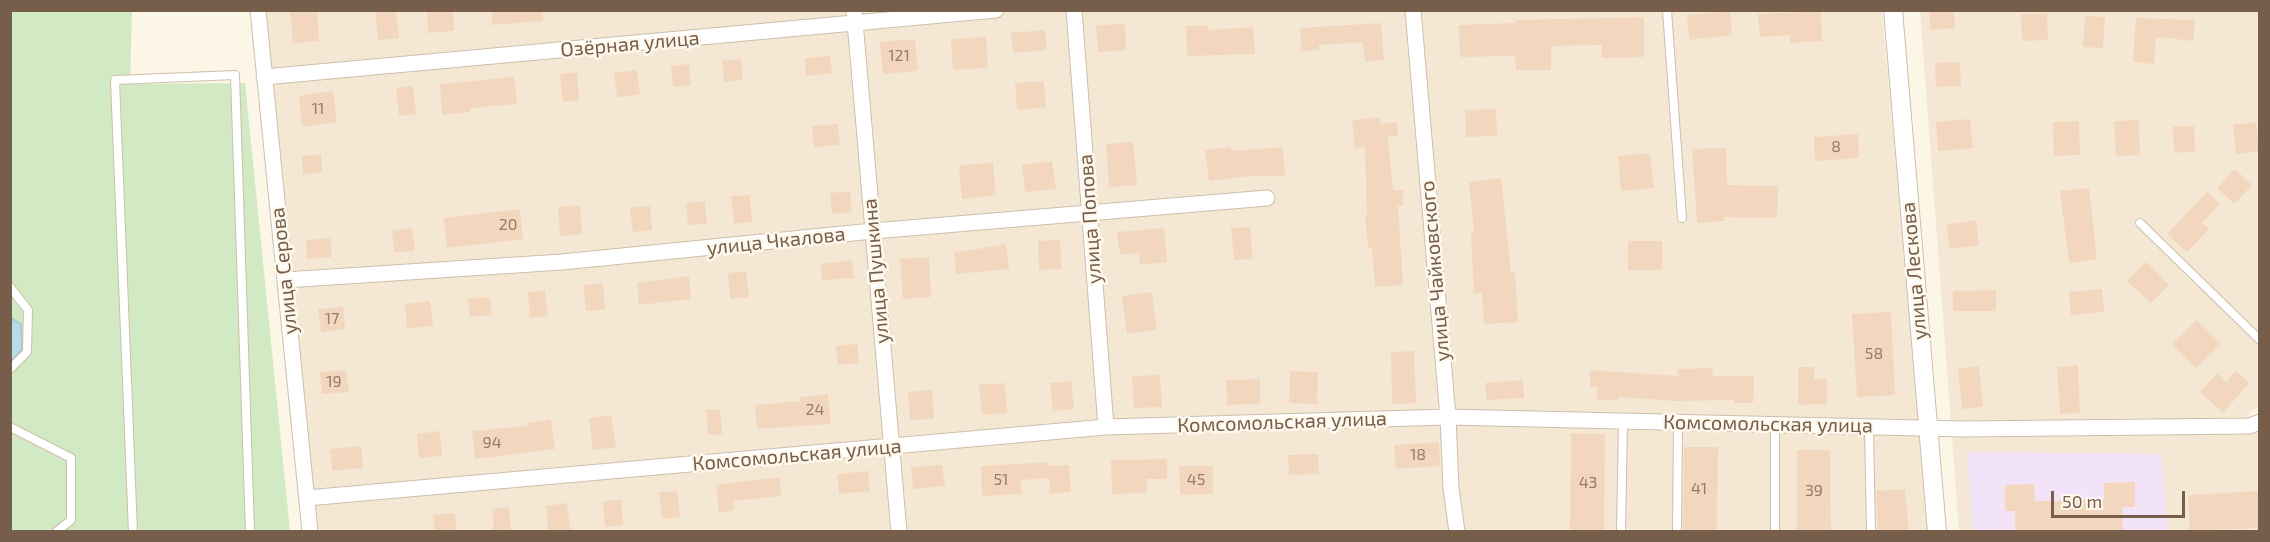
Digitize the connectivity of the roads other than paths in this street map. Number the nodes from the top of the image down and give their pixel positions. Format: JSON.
{"nodes":[{"id":1,"x":258,"y":10,"type":"edge"},
{"id":2,"x":996,"y":10,"type":"edge"},
{"id":3,"x":1074,"y":10,"type":"edge"},
{"id":4,"x":1413,"y":10,"type":"edge"},
{"id":5,"x":1667,"y":10,"type":"edge"},
{"id":6,"x":1893,"y":10,"type":"edge"},
{"id":7,"x":855,"y":17,"type":"edge"},
{"id":8,"x":264,"y":77,"type":"junction"},
{"id":9,"x":1267,"y":198,"type":"dead end"},
{"id":10,"x":1089,"y":213,"type":"junction"},
{"id":11,"x":1682,"y":218,"type":"dead end"},
{"id":12,"x":2140,"y":223,"type":"dead end"},
{"id":13,"x":873,"y":231,"type":"junction"},
{"id":14,"x":285,"y":280,"type":"junction"},
{"id":15,"x":10,"y":286,"type":"edge"},
{"id":16,"x":2259,"y":340,"type":"edge"},
{"id":17,"x":10,"y":369,"type":"edge"},
{"id":18,"x":1448,"y":417,"type":"junction"},
{"id":19,"x":1623,"y":421,"type":"junction"},
{"id":20,"x":1678,"y":422,"type":"junction"},
{"id":21,"x":2259,"y":422,"type":"edge"},
{"id":22,"x":1775,"y":425,"type":"junction"},
{"id":23,"x":10,"y":427,"type":"edge"},
{"id":24,"x":1869,"y":427,"type":"junction"},
{"id":25,"x":1106,"y":428,"type":"junction"},
{"id":26,"x":1927,"y":428,"type":"junction"},
{"id":27,"x":891,"y":447,"type":"junction"},
{"id":28,"x":307,"y":498,"type":"junction"},
{"id":29,"x":56,"y":531,"type":"edge"},
{"id":30,"x":133,"y":531,"type":"edge"},
{"id":31,"x":250,"y":531,"type":"edge"},
{"id":32,"x":310,"y":531,"type":"edge"},
{"id":33,"x":899,"y":531,"type":"edge"},
{"id":34,"x":1457,"y":531,"type":"edge"},
{"id":35,"x":1621,"y":531,"type":"edge"},
{"id":36,"x":1677,"y":531,"type":"edge"},
{"id":37,"x":1775,"y":531,"type":"edge"},
{"id":38,"x":1871,"y":531,"type":"edge"},
{"id":39,"x":1938,"y":531,"type":"edge"}],
"edges":[{"from":1,"to":8,"type":"street","name":"улица Серова"},
{"from":2,"to":7,"type":"street","name":"Озёрная улица"},
{"from":3,"to":10,"type":"street","name":"улица Попова"},
{"from":4,"to":18,"type":"street","name":"улица Чайковского"},
{"from":5,"to":11,"type":"lane"},
{"from":6,"to":26,"type":"street","name":"улица Лескова"},
{"from":7,"to":8,"type":"street","name":"Озёрная улица"},
{"from":7,"to":13,"type":"street","name":"улица Пушкина"},
{"from":8,"to":14,"type":"street","name":"улица Серова"},
{"from":9,"to":10,"type":"street","name":"улица Чкалова"},
{"from":10,"to":13,"type":"street","name":"улица Чкалова"},
{"from":10,"to":25,"type":"street","name":"улица Попова"},
{"from":12,"to":16,"type":"lane"},
{"from":13,"to":14,"type":"street","name":"улица Чкалова"},
{"from":13,"to":27,"type":"street","name":"улица Пушкина"},
{"from":14,"to":28,"type":"street","name":"улица Серова"},
{"from":15,"to":17,"type":"lane"},
{"from":18,"to":19,"type":"street","name":"Комсомольская улица"},
{"from":18,"to":25,"type":"street","name":"Комсомольская улица"},
{"from":18,"to":34,"type":"street","name":"улица Чайковского"},
{"from":19,"to":20,"type":"street","name":"Комсомольская улица"},
{"from":19,"to":35,"type":"lane"},
{"from":20,"to":22,"type":"street","name":"Комсомольская улица"},
{"from":20,"to":36,"type":"lane"},
{"from":21,"to":26,"type":"street","name":"Комсомольская улица"},
{"from":22,"to":24,"type":"street","name":"Комсомольская улица"},
{"from":22,"to":37,"type":"lane"},
{"from":23,"to":29,"type":"lane"},
{"from":24,"to":26,"type":"street","name":"Комсомольская улица"},
{"from":24,"to":38,"type":"lane"},
{"from":25,"to":27,"type":"street","name":"Комсомольская улица"},
{"from":26,"to":39,"type":"street","name":"улица Лескова"},
{"from":27,"to":28,"type":"street","name":"Комсомольская улица"},
{"from":27,"to":33,"type":"street","name":"улица Пушкина"},
{"from":28,"to":32,"type":"street","name":"улица Серова"},
{"from":30,"to":31,"type":"lane"}]}
